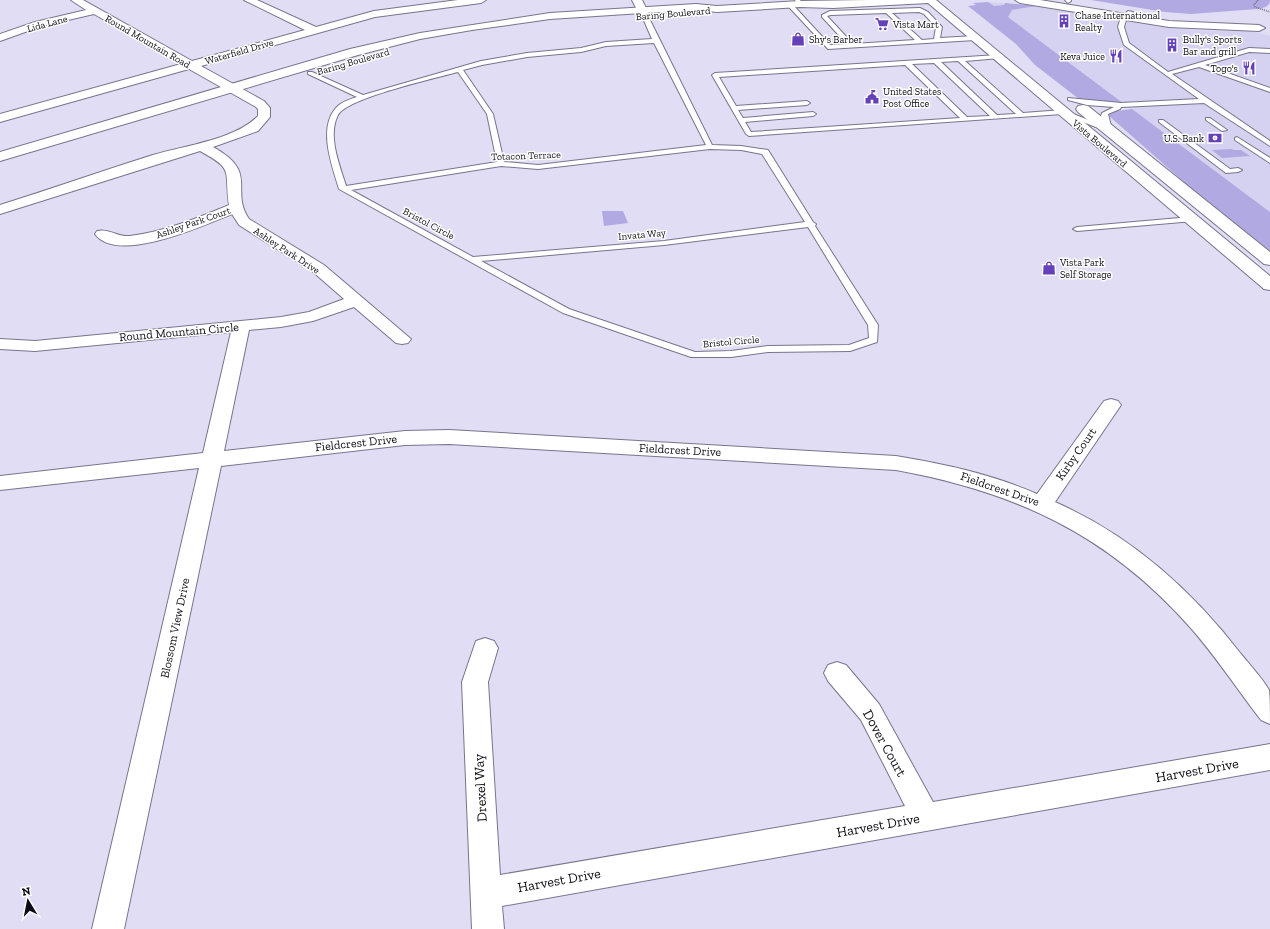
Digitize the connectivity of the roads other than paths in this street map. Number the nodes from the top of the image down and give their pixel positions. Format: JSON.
{"nodes":[{"id":1,"x":76,"y":0,"type":"edge"},
{"id":2,"x":249,"y":0,"type":"edge"},
{"id":3,"x":481,"y":0,"type":"edge"},
{"id":4,"x":825,"y":0,"type":"edge"},
{"id":5,"x":930,"y":0,"type":"edge"},
{"id":6,"x":948,"y":0,"type":"edge"},
{"id":7,"x":1020,"y":0,"type":"edge"},
{"id":8,"x":1066,"y":0,"type":"edge"},
{"id":9,"x":796,"y":2,"type":"edge"},
{"id":10,"x":403,"y":4,"type":"edge"},
{"id":11,"x":642,"y":9,"type":"edge"},
{"id":12,"x":886,"y":10,"type":"junction"},
{"id":13,"x":95,"y":11,"type":"junction"},
{"id":14,"x":1128,"y":14,"type":"junction"},
{"id":15,"x":1264,"y":28,"type":"edge"},
{"id":16,"x":314,"y":30,"type":"junction"},
{"id":17,"x":0,"y":38,"type":"edge"},
{"id":18,"x":975,"y":38,"type":"junction"},
{"id":19,"x":937,"y":40,"type":"junction"},
{"id":20,"x":656,"y":41,"type":"junction"},
{"id":21,"x":920,"y":41,"type":"junction"},
{"id":22,"x":851,"y":45,"type":"junction"},
{"id":23,"x":1270,"y":50,"type":"edge"},
{"id":24,"x":998,"y":57,"type":"junction"},
{"id":25,"x":960,"y":60,"type":"junction"},
{"id":26,"x":936,"y":61,"type":"junction"},
{"id":27,"x":1025,"y":62,"type":"dead end"},
{"id":28,"x":908,"y":63,"type":"junction"},
{"id":29,"x":190,"y":65,"type":"junction"},
{"id":30,"x":1199,"y":65,"type":"junction"},
{"id":31,"x":459,"y":69,"type":"junction"},
{"id":32,"x":310,"y":73,"type":"junction"},
{"id":33,"x":1167,"y":74,"type":"junction"},
{"id":34,"x":1059,"y":90,"type":"dead end"},
{"id":35,"x":1270,"y":90,"type":"edge"},
{"id":36,"x":236,"y":91,"type":"junction"},
{"id":37,"x":362,"y":97,"type":"junction"},
{"id":38,"x":1205,"y":101,"type":"junction"},
{"id":39,"x":807,"y":103,"type":"dead end"},
{"id":40,"x":1067,"y":105,"type":"junction"},
{"id":41,"x":1122,"y":106,"type":"junction"},
{"id":42,"x":734,"y":108,"type":"junction"},
{"id":43,"x":813,"y":114,"type":"dead end"},
{"id":44,"x":1021,"y":115,"type":"junction"},
{"id":45,"x":995,"y":117,"type":"junction"},
{"id":46,"x":0,"y":118,"type":"edge"},
{"id":47,"x":965,"y":119,"type":"junction"},
{"id":48,"x":1208,"y":119,"type":"dead end"},
{"id":49,"x":741,"y":120,"type":"junction"},
{"id":50,"x":1161,"y":121,"type":"dead end"},
{"id":51,"x":1109,"y":130,"type":"junction"},
{"id":52,"x":1224,"y":130,"type":"dead end"},
{"id":53,"x":1237,"y":139,"type":"dead end"},
{"id":54,"x":1270,"y":144,"type":"edge"},
{"id":55,"x":202,"y":146,"type":"junction"},
{"id":56,"x":710,"y":147,"type":"junction"},
{"id":57,"x":0,"y":157,"type":"edge"},
{"id":58,"x":1270,"y":161,"type":"edge"},
{"id":59,"x":501,"y":164,"type":"junction"},
{"id":60,"x":0,"y":167,"type":"edge"},
{"id":61,"x":1238,"y":170,"type":"dead end"},
{"id":62,"x":343,"y":189,"type":"junction"},
{"id":63,"x":236,"y":207,"type":"junction"},
{"id":64,"x":0,"y":210,"type":"edge"},
{"id":65,"x":1191,"y":220,"type":"junction"},
{"id":66,"x":812,"y":224,"type":"junction"},
{"id":67,"x":1077,"y":229,"type":"dead end"},
{"id":68,"x":103,"y":234,"type":"dead end"},
{"id":69,"x":473,"y":259,"type":"junction"},
{"id":70,"x":1270,"y":260,"type":"edge"},
{"id":71,"x":1270,"y":285,"type":"edge"},
{"id":72,"x":356,"y":300,"type":"junction"},
{"id":73,"x":241,"y":326,"type":"junction"},
{"id":74,"x":402,"y":339,"type":"dead end"},
{"id":75,"x":0,"y":344,"type":"edge"},
{"id":76,"x":1111,"y":405,"type":"dead end"},
{"id":77,"x":212,"y":459,"type":"junction"},
{"id":78,"x":0,"y":483,"type":"edge"},
{"id":79,"x":1042,"y":503,"type":"junction"},
{"id":80,"x":485,"y":648,"type":"dead end"},
{"id":81,"x":837,"y":673,"type":"dead end"},
{"id":82,"x":1270,"y":712,"type":"edge"},
{"id":83,"x":1270,"y":757,"type":"edge"},
{"id":84,"x":926,"y":817,"type":"junction"},
{"id":85,"x":486,"y":893,"type":"junction"},
{"id":86,"x":108,"y":929,"type":"edge"},
{"id":87,"x":488,"y":929,"type":"edge"}],
"edges":[{"from":1,"to":13,"type":"street","name":"Round Mountain Road"},
{"from":2,"to":16,"type":"street"},
{"from":3,"to":10,"type":"street","name":"Waterfield Drive"},
{"from":4,"to":9,"type":"main road","name":"Baring Boulevard"},
{"from":5,"to":9,"type":"main road","name":"Baring Boulevard"},
{"from":5,"to":18,"type":"main road","name":"Vista Boulevard"},
{"from":6,"to":27,"type":"main road"},
{"from":7,"to":14,"type":"main road"},
{"from":8,"to":14,"type":"main road"},
{"from":9,"to":11,"type":"main road","name":"Baring Boulevard"},
{"from":9,"to":22,"type":"lane"},
{"from":10,"to":16,"type":"street","name":"Waterfield Drive"},
{"from":11,"to":20,"type":"lane"},
{"from":11,"to":32,"type":"main road","name":"Baring Boulevard"},
{"from":11,"to":36,"type":"main road","name":"Baring Boulevard"},
{"from":12,"to":19,"type":"lane"},
{"from":12,"to":21,"type":"lane"},
{"from":12,"to":22,"type":"lane"},
{"from":13,"to":17,"type":"street","name":"Lida Lane"},
{"from":13,"to":29,"type":"street","name":"Round Mountain Road"},
{"from":14,"to":15,"type":"main road"},
{"from":14,"to":15,"type":"main road"},
{"from":14,"to":33,"type":"lane"},
{"from":16,"to":29,"type":"street","name":"Waterfield Drive"},
{"from":18,"to":19,"type":"lane"},
{"from":18,"to":24,"type":"main road","name":"Vista Boulevard"},
{"from":19,"to":21,"type":"lane"},
{"from":20,"to":31,"type":"lane"},
{"from":20,"to":56,"type":"lane"},
{"from":21,"to":22,"type":"lane"},
{"from":23,"to":30,"type":"lane"},
{"from":24,"to":25,"type":"lane"},
{"from":24,"to":40,"type":"main road","name":"Vista Boulevard"},
{"from":25,"to":26,"type":"lane"},
{"from":25,"to":44,"type":"lane"},
{"from":26,"to":28,"type":"lane"},
{"from":26,"to":45,"type":"lane"},
{"from":28,"to":42,"type":"lane"},
{"from":28,"to":47,"type":"lane"},
{"from":29,"to":36,"type":"street","name":"Round Mountain Road"},
{"from":29,"to":46,"type":"street","name":"Waterfield Drive"},
{"from":30,"to":33,"type":"lane"},
{"from":30,"to":35,"type":"lane"},
{"from":31,"to":37,"type":"lane"},
{"from":31,"to":59,"type":"lane"},
{"from":32,"to":36,"type":"main road","name":"Baring Boulevard"},
{"from":32,"to":37,"type":"lane"},
{"from":33,"to":38,"type":"lane"},
{"from":34,"to":40,"type":"main road","name":"Vista Boulevard"},
{"from":36,"to":55,"type":"street"},
{"from":36,"to":57,"type":"main road","name":"Baring Boulevard"},
{"from":36,"to":60,"type":"main road","name":"Baring Boulevard"},
{"from":37,"to":62,"type":"lane"},
{"from":38,"to":41,"type":"lane"},
{"from":38,"to":54,"type":"lane"},
{"from":39,"to":42,"type":"lane"},
{"from":40,"to":41,"type":"lane"},
{"from":40,"to":44,"type":"lane"},
{"from":40,"to":51,"type":"main road","name":"Vista Boulevard"},
{"from":40,"to":65,"type":"main road","name":"Vista Boulevard"},
{"from":41,"to":51,"type":"lane"},
{"from":42,"to":49,"type":"lane"},
{"from":43,"to":49,"type":"lane"},
{"from":44,"to":45,"type":"lane"},
{"from":45,"to":47,"type":"lane"},
{"from":47,"to":49,"type":"lane"},
{"from":48,"to":52,"type":"lane"},
{"from":50,"to":61,"type":"lane"},
{"from":51,"to":70,"type":"main road","name":"Vista Boulevard"},
{"from":53,"to":58,"type":"lane"},
{"from":55,"to":63,"type":"street","name":"Ashley Park Drive"},
{"from":55,"to":64,"type":"street"},
{"from":56,"to":59,"type":"lane","name":"Totacon Terrace"},
{"from":56,"to":66,"type":"lane","name":"Bristol Circle"},
{"from":59,"to":62,"type":"lane","name":"Totacon Terrace"},
{"from":62,"to":69,"type":"lane","name":"Bristol Circle"},
{"from":63,"to":68,"type":"street","name":"Ashley Park Court"},
{"from":63,"to":72,"type":"street","name":"Ashley Park Drive"},
{"from":65,"to":67,"type":"lane"},
{"from":65,"to":71,"type":"main road","name":"Vista Boulevard"},
{"from":66,"to":69,"type":"lane","name":"Invata Way"},
{"from":66,"to":69,"type":"lane","name":"Bristol Circle"},
{"from":72,"to":73,"type":"street","name":"Round Mountain Circle"},
{"from":72,"to":74,"type":"street","name":"Ashley Park Drive"},
{"from":73,"to":75,"type":"street","name":"Round Mountain Circle"},
{"from":73,"to":77,"type":"street","name":"Blossom View Drive"},
{"from":76,"to":79,"type":"street","name":"Kirby Court"},
{"from":77,"to":78,"type":"street","name":"Fieldcrest Drive"},
{"from":77,"to":79,"type":"street","name":"Fieldcrest Drive"},
{"from":77,"to":86,"type":"street","name":"Blossom View Drive"},
{"from":79,"to":82,"type":"street","name":"Fieldcrest Drive"},
{"from":80,"to":85,"type":"street","name":"Drexel Way"},
{"from":81,"to":84,"type":"street","name":"Dover Court"},
{"from":83,"to":84,"type":"street","name":"Harvest Drive"},
{"from":84,"to":85,"type":"street","name":"Harvest Drive"},
{"from":85,"to":87,"type":"street","name":"Drexel Way"}]}
